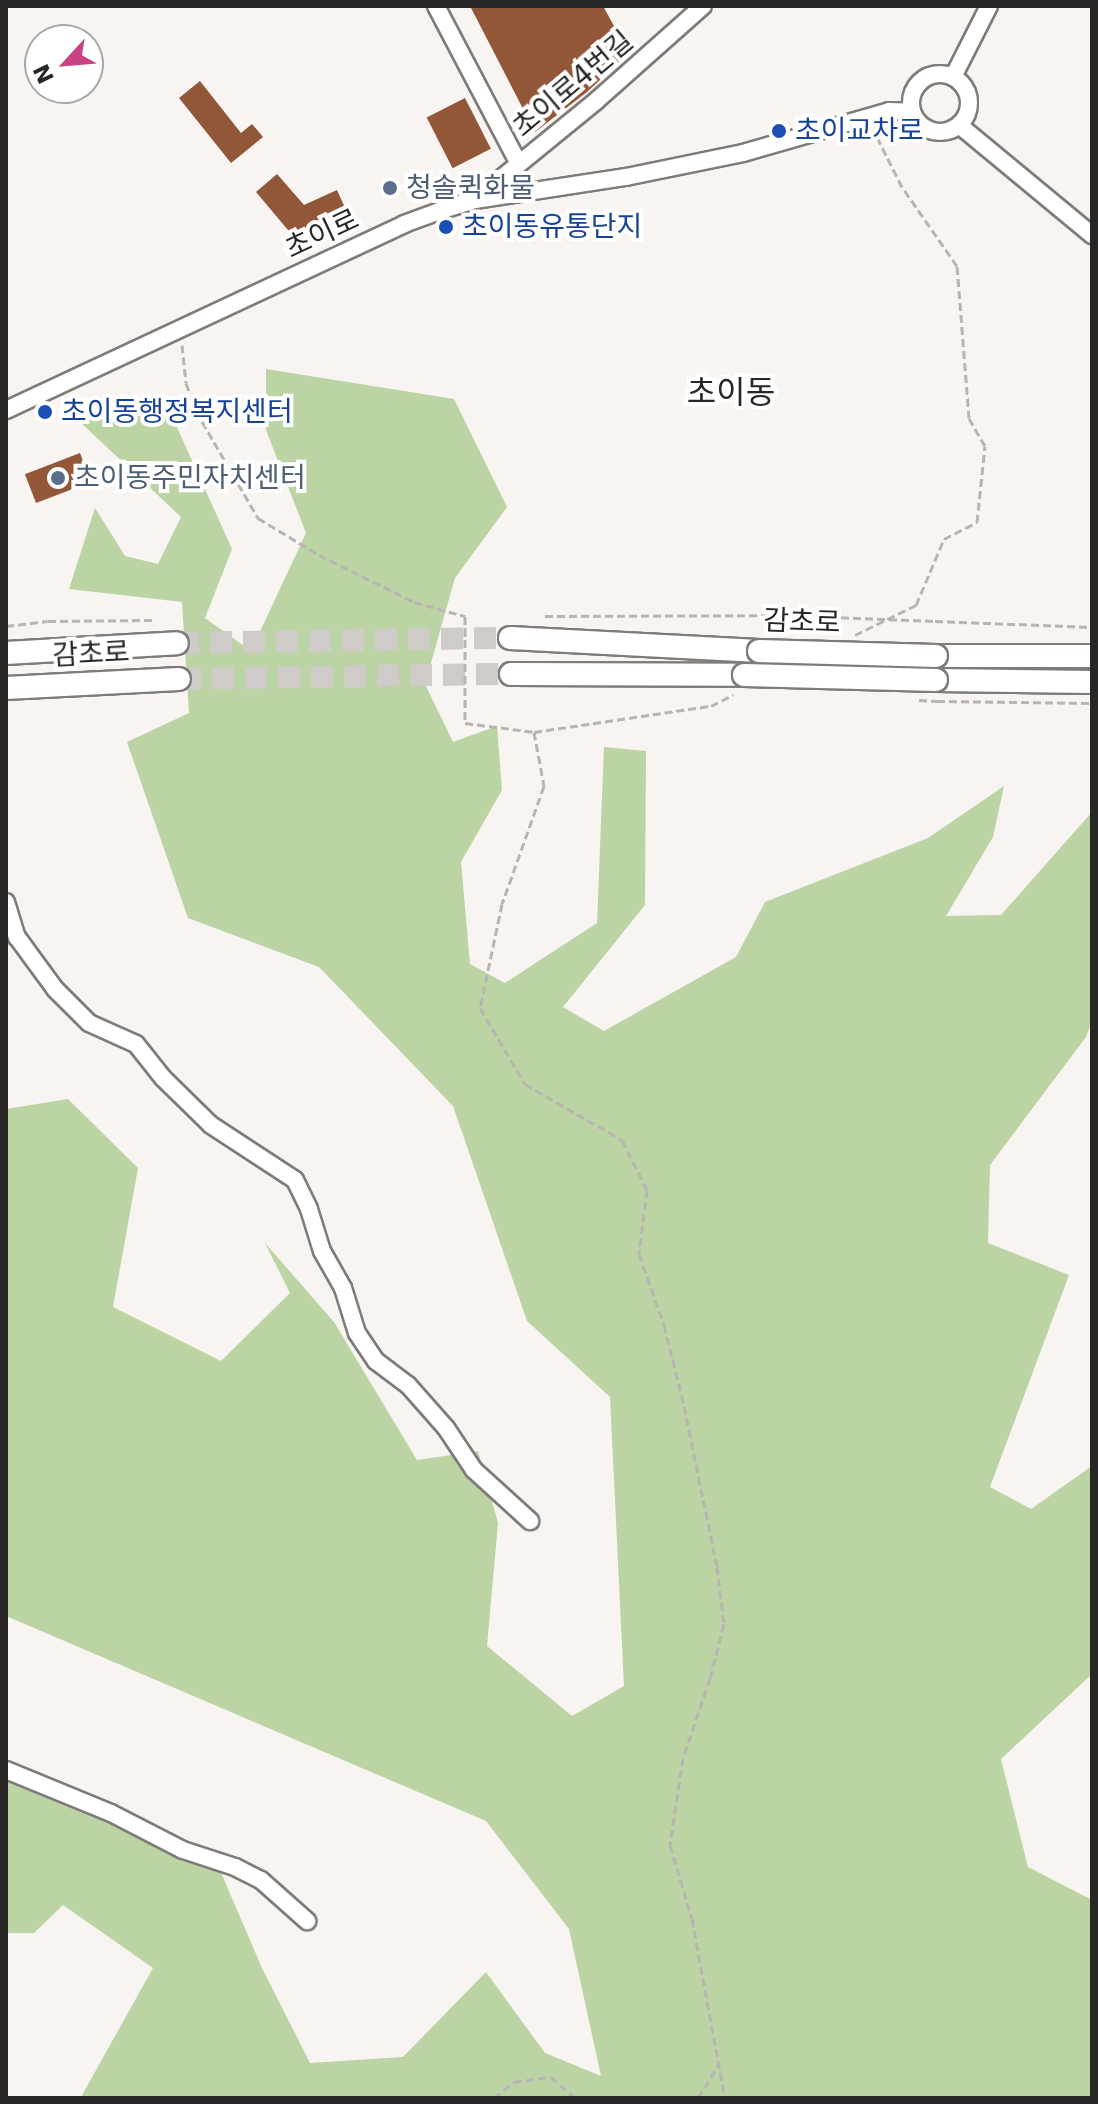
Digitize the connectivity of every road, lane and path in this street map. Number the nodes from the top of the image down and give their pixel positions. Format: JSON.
{"nodes":[{"id":1,"x":436,"y":6,"type":"edge"},
{"id":2,"x":703,"y":6,"type":"edge"},
{"id":3,"x":989,"y":6,"type":"edge"},
{"id":4,"x":953,"y":77,"type":"junction"},
{"id":5,"x":912,"y":112,"type":"junction"},
{"id":6,"x":866,"y":117,"type":"junction"},
{"id":7,"x":959,"y":125,"type":"junction"},
{"id":8,"x":519,"y":164,"type":"junction"},
{"id":9,"x":475,"y":200,"type":"junction"},
{"id":10,"x":1092,"y":235,"type":"edge"},
{"id":11,"x":173,"y":332,"type":"junction"},
{"id":12,"x":6,"y":410,"type":"edge"},
{"id":13,"x":545,"y":616,"type":"dead end"},
{"id":14,"x":153,"y":620,"type":"dead end"},
{"id":15,"x":6,"y":626,"type":"edge"},
{"id":16,"x":1092,"y":627,"type":"edge"},
{"id":17,"x":510,"y":638,"type":"tunnel mouth"},
{"id":18,"x":848,"y":639,"type":"dead end"},
{"id":19,"x":177,"y":643,"type":"tunnel mouth"},
{"id":20,"x":6,"y":653,"type":"edge"},
{"id":21,"x":1092,"y":656,"type":"edge"},
{"id":22,"x":511,"y":674,"type":"tunnel mouth"},
{"id":23,"x":179,"y":679,"type":"tunnel mouth"},
{"id":24,"x":1092,"y":682,"type":"edge"},
{"id":25,"x":741,"y":684,"type":"junction"},
{"id":26,"x":6,"y":688,"type":"edge"},
{"id":27,"x":936,"y":690,"type":"junction"},
{"id":28,"x":1092,"y":703,"type":"edge"},
{"id":29,"x":534,"y":732,"type":"junction"},
{"id":30,"x":6,"y":902,"type":"edge"},
{"id":31,"x":530,"y":1521,"type":"dead end"},
{"id":32,"x":6,"y":1770,"type":"edge"},
{"id":33,"x":307,"y":1921,"type":"dead end"},
{"id":34,"x":719,"y":2064,"type":"junction"},
{"id":35,"x":494,"y":2098,"type":"edge"},
{"id":36,"x":575,"y":2098,"type":"edge"},
{"id":37,"x":698,"y":2098,"type":"edge"},
{"id":38,"x":725,"y":2098,"type":"edge"}],
"edges":[{"from":1,"to":8,"type":"street"},
{"from":2,"to":8,"type":"street","name":"초이로4번길"},
{"from":3,"to":4,"type":"street"},
{"from":4,"to":5,"type":"street"},
{"from":4,"to":7,"type":"street"},
{"from":5,"to":6,"type":"street","name":"초이로"},
{"from":5,"to":7,"type":"street"},
{"from":6,"to":9,"type":"street","name":"초이로"},
{"from":6,"to":18,"type":"path"},
{"from":7,"to":10,"type":"street"},
{"from":8,"to":9,"type":"street","name":"초이로4번길"},
{"from":9,"to":11,"type":"street","name":"초이로"},
{"from":11,"to":12,"type":"street","name":"초이로"},
{"from":11,"to":29,"type":"path"},
{"from":13,"to":16,"type":"path","bridge":true},
{"from":14,"to":15,"type":"path"},
{"from":17,"to":21,"type":"main road","name":"감초로","bridge":true},
{"from":19,"to":20,"type":"main road","name":"감초로"},
{"from":22,"to":25,"type":"main road","name":"감초로"},
{"from":23,"to":26,"type":"main road","name":"감초로"},
{"from":24,"to":27,"type":"main road","name":"감초로"},
{"from":25,"to":27,"type":"main road","name":"감초로","bridge":true},
{"from":25,"to":29,"type":"path"},
{"from":27,"to":28,"type":"path"},
{"from":29,"to":34,"type":"path"},
{"from":30,"to":31,"type":"street"},
{"from":32,"to":33,"type":"street"},
{"from":34,"to":37,"type":"path"},
{"from":34,"to":38,"type":"path"},
{"from":35,"to":36,"type":"path"}]}
